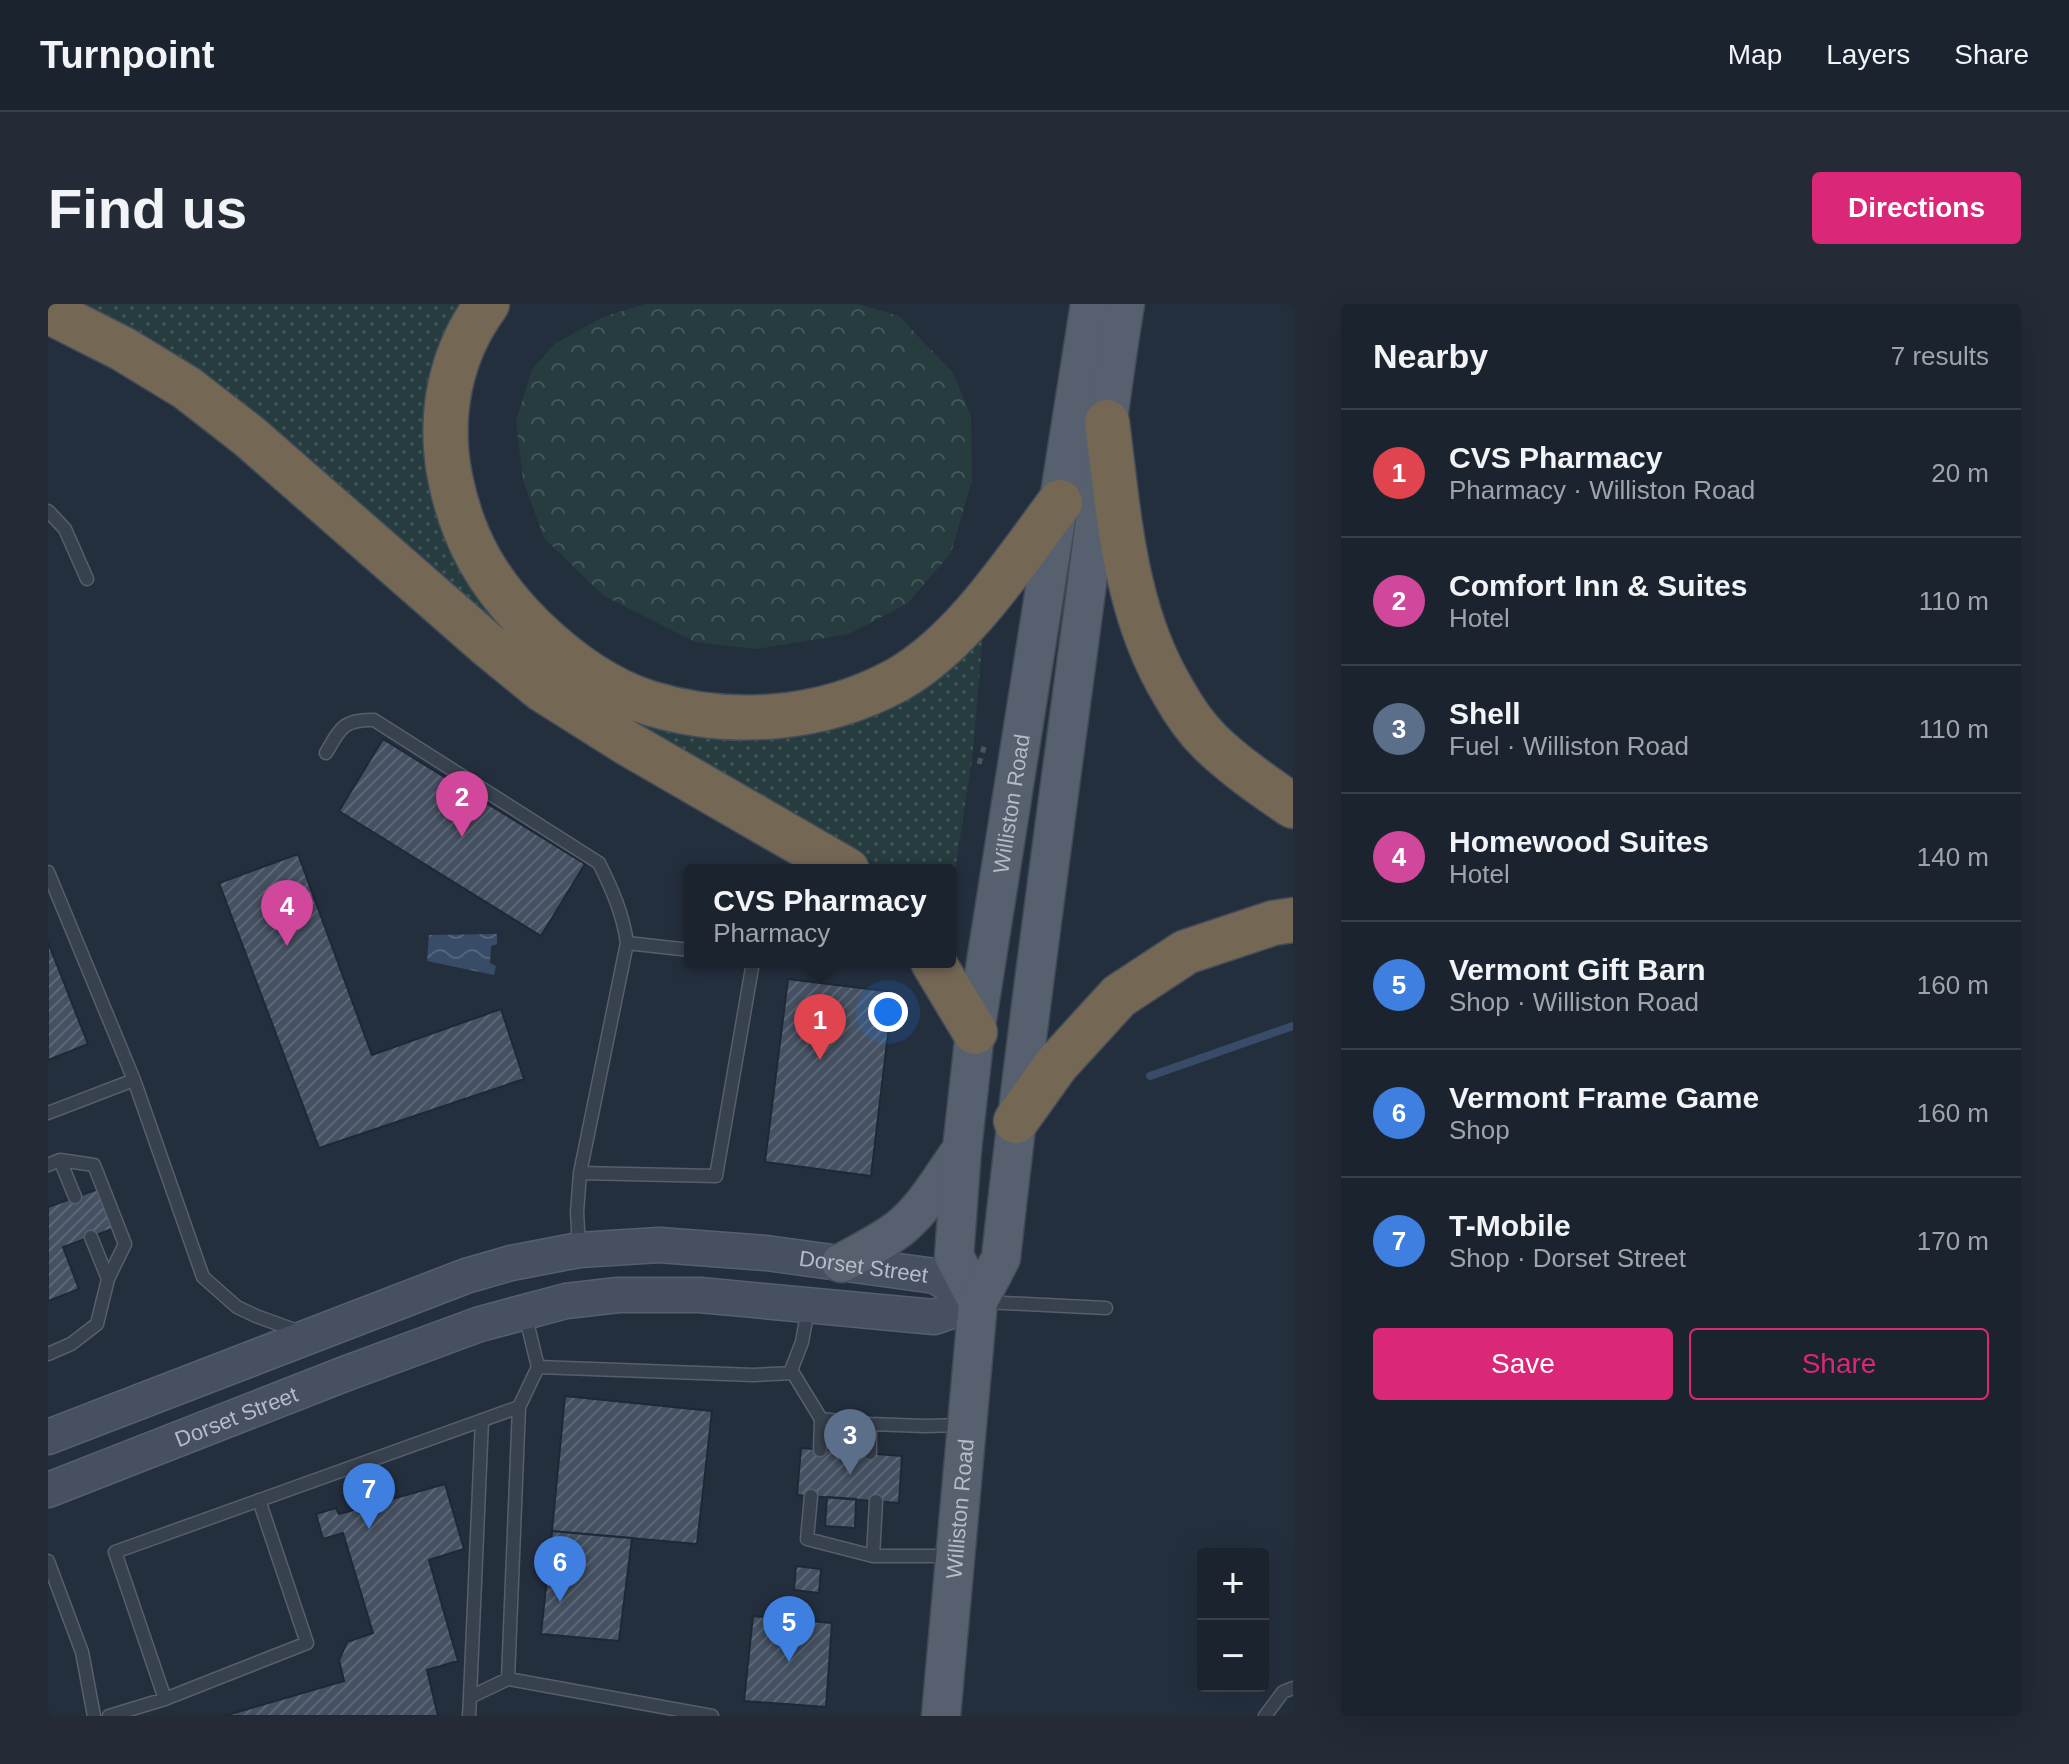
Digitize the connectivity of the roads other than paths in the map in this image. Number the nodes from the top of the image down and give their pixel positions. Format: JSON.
{"nodes":[{"id":1,"x":487,"y":304,"type":"edge"},
{"id":2,"x":1125,"y":304,"type":"edge"},
{"id":3,"x":48,"y":311,"type":"edge"},
{"id":4,"x":1098,"y":328,"type":"edge"},
{"id":5,"x":1107,"y":422,"type":"junction"},
{"id":6,"x":1060,"y":502,"type":"junction"},
{"id":7,"x":48,"y":511,"type":"edge"},
{"id":8,"x":87,"y":579,"type":"dead end"},
{"id":9,"x":326,"y":753,"type":"dead end"},
{"id":10,"x":1293,"y":806,"type":"edge"},
{"id":11,"x":837,"y":864,"type":"edge"},
{"id":12,"x":48,"y":872,"type":"edge"},
{"id":13,"x":1293,"y":920,"type":"edge"},
{"id":14,"x":627,"y":943,"type":"junction"},
{"id":15,"x":684,"y":949,"type":"edge"},
{"id":16,"x":752,"y":968,"type":"edge"},
{"id":17,"x":937,"y":968,"type":"edge"},
{"id":18,"x":975,"y":1032,"type":"junction"},
{"id":19,"x":134,"y":1080,"type":"junction"},
{"id":20,"x":48,"y":1113,"type":"edge"},
{"id":21,"x":1016,"y":1121,"type":"junction"},
{"id":22,"x":962,"y":1149,"type":"junction"},
{"id":23,"x":54,"y":1163,"type":"edge"},
{"id":24,"x":580,"y":1173,"type":"junction"},
{"id":25,"x":75,"y":1197,"type":"dead end"},
{"id":26,"x":91,"y":1237,"type":"dead end"},
{"id":27,"x":579,"y":1250,"type":"junction"},
{"id":28,"x":511,"y":1263,"type":"junction"},
{"id":29,"x":841,"y":1263,"type":"junction"},
{"id":30,"x":108,"y":1279,"type":"junction"},
{"id":31,"x":978,"y":1302,"type":"junction"},
{"id":32,"x":809,"y":1306,"type":"junction"},
{"id":33,"x":1106,"y":1308,"type":"dead end"},
{"id":34,"x":525,"y":1311,"type":"junction"},
{"id":35,"x":311,"y":1335,"type":"junction"},
{"id":36,"x":48,"y":1354,"type":"edge"},
{"id":37,"x":538,"y":1367,"type":"junction"},
{"id":38,"x":790,"y":1373,"type":"junction"},
{"id":39,"x":519,"y":1407,"type":"junction"},
{"id":40,"x":821,"y":1419,"type":"junction"},
{"id":41,"x":482,"y":1420,"type":"junction"},
{"id":42,"x":870,"y":1424,"type":"junction"},
{"id":43,"x":967,"y":1425,"type":"junction"},
{"id":44,"x":48,"y":1437,"type":"edge"},
{"id":45,"x":820,"y":1450,"type":"dead end"},
{"id":46,"x":870,"y":1453,"type":"dead end"},
{"id":47,"x":48,"y":1490,"type":"edge"},
{"id":48,"x":811,"y":1496,"type":"dead end"},
{"id":49,"x":259,"y":1500,"type":"junction"},
{"id":50,"x":876,"y":1501,"type":"dead end"},
{"id":51,"x":873,"y":1556,"type":"junction"},
{"id":52,"x":955,"y":1556,"type":"junction"},
{"id":53,"x":48,"y":1561,"type":"edge"},
{"id":54,"x":508,"y":1679,"type":"junction"},
{"id":55,"x":1293,"y":1688,"type":"edge"},
{"id":56,"x":470,"y":1697,"type":"junction"},
{"id":57,"x":165,"y":1699,"type":"junction"},
{"id":58,"x":94,"y":1716,"type":"edge"},
{"id":59,"x":109,"y":1716,"type":"edge"},
{"id":60,"x":469,"y":1716,"type":"edge"},
{"id":61,"x":712,"y":1716,"type":"edge"},
{"id":62,"x":941,"y":1716,"type":"edge"},
{"id":63,"x":1265,"y":1716,"type":"edge"}],
"edges":[{"from":1,"to":6,"type":"highway"},
{"from":2,"to":4,"type":"main road","name":"Williston Road"},
{"from":3,"to":11,"type":"highway"},
{"from":4,"to":5,"type":"main road","name":"Williston Road"},
{"from":4,"to":6,"type":"main road","name":"Williston Road"},
{"from":5,"to":10,"type":"highway"},
{"from":5,"to":21,"type":"main road","name":"Williston Road"},
{"from":6,"to":18,"type":"main road","name":"Williston Road"},
{"from":7,"to":8,"type":"lane"},
{"from":9,"to":14,"type":"lane"},
{"from":12,"to":19,"type":"lane"},
{"from":13,"to":21,"type":"highway"},
{"from":14,"to":15,"type":"lane"},
{"from":14,"to":24,"type":"lane"},
{"from":16,"to":24,"type":"lane"},
{"from":17,"to":18,"type":"highway"},
{"from":18,"to":22,"type":"main road","name":"Williston Road"},
{"from":19,"to":20,"type":"lane"},
{"from":19,"to":35,"type":"lane"},
{"from":21,"to":31,"type":"main road","name":"Williston Road"},
{"from":22,"to":29,"type":"main road"},
{"from":22,"to":31,"type":"main road","name":"Williston Road"},
{"from":23,"to":25,"type":"lane"},
{"from":23,"to":30,"type":"lane"},
{"from":24,"to":27,"type":"lane"},
{"from":26,"to":30,"type":"lane"},
{"from":27,"to":28,"type":"main road","name":"Dorset Street"},
{"from":27,"to":29,"type":"main road","name":"Dorset Street"},
{"from":28,"to":34,"type":"main road"},
{"from":28,"to":35,"type":"main road","name":"Dorset Street"},
{"from":29,"to":31,"type":"main road","name":"Dorset Street"},
{"from":30,"to":36,"type":"lane"},
{"from":31,"to":32,"type":"main road","name":"Dorset Street"},
{"from":31,"to":33,"type":"lane"},
{"from":31,"to":43,"type":"main road","name":"Williston Road"},
{"from":32,"to":34,"type":"main road","name":"Dorset Street"},
{"from":32,"to":38,"type":"lane"},
{"from":34,"to":37,"type":"lane"},
{"from":34,"to":47,"type":"main road","name":"Dorset Street"},
{"from":35,"to":44,"type":"main road","name":"Dorset Street"},
{"from":37,"to":38,"type":"lane"},
{"from":37,"to":39,"type":"lane"},
{"from":38,"to":40,"type":"lane"},
{"from":39,"to":41,"type":"lane"},
{"from":39,"to":54,"type":"lane"},
{"from":40,"to":42,"type":"lane"},
{"from":40,"to":45,"type":"lane"},
{"from":41,"to":49,"type":"lane"},
{"from":41,"to":56,"type":"lane"},
{"from":42,"to":43,"type":"lane"},
{"from":42,"to":46,"type":"lane"},
{"from":43,"to":52,"type":"main road","name":"Williston Road"},
{"from":48,"to":51,"type":"lane"},
{"from":49,"to":57,"type":"lane"},
{"from":49,"to":57,"type":"lane"},
{"from":50,"to":51,"type":"lane"},
{"from":51,"to":52,"type":"lane"},
{"from":52,"to":62,"type":"main road","name":"Williston Road"},
{"from":53,"to":58,"type":"lane"},
{"from":54,"to":56,"type":"lane"},
{"from":54,"to":61,"type":"lane"},
{"from":55,"to":63,"type":"lane"},
{"from":56,"to":60,"type":"lane"},
{"from":57,"to":59,"type":"lane"}]}
